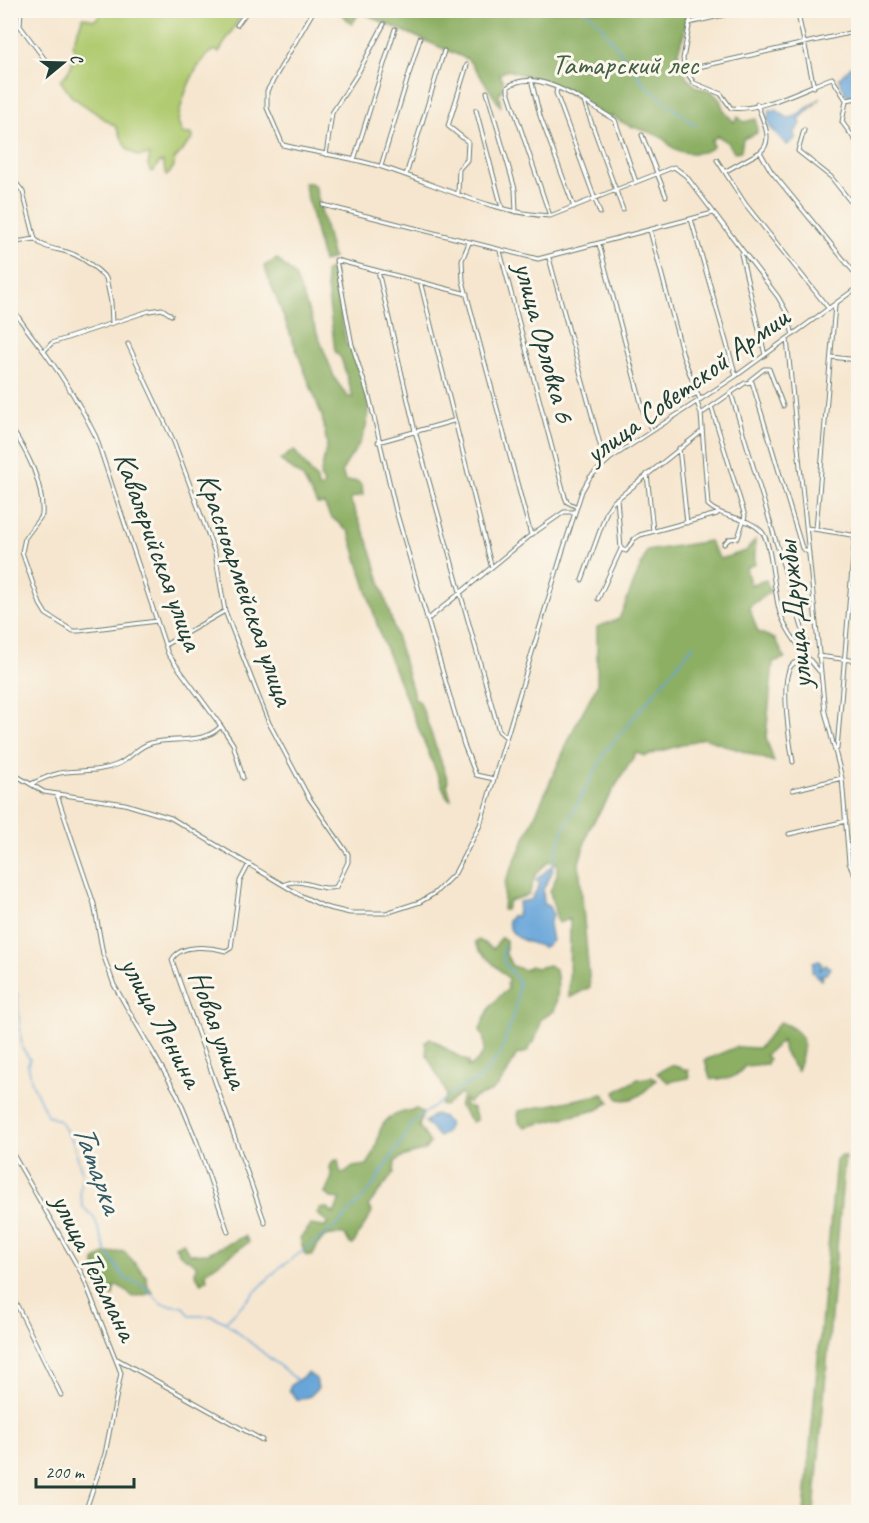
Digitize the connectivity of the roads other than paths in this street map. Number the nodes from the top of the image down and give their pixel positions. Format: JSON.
{"nodes":[{"id":1,"x":13,"y":10,"type":"edge"},
{"id":2,"x":21,"y":10,"type":"edge"},
{"id":3,"x":248,"y":10,"type":"edge"},
{"id":4,"x":314,"y":10,"type":"edge"},
{"id":5,"x":692,"y":10,"type":"edge"},
{"id":6,"x":746,"y":10,"type":"edge"},
{"id":7,"x":797,"y":10,"type":"edge"},
{"id":8,"x":10,"y":14,"type":"edge"},
{"id":9,"x":689,"y":23,"type":"junction"},
{"id":10,"x":384,"y":24,"type":"dead end"},
{"id":11,"x":237,"y":25,"type":"dead end"},
{"id":12,"x":395,"y":29,"type":"dead end"},
{"id":13,"x":858,"y":31,"type":"edge"},
{"id":14,"x":420,"y":38,"type":"dead end"},
{"id":15,"x":804,"y":43,"type":"junction"},
{"id":16,"x":444,"y":51,"type":"dead end"},
{"id":17,"x":49,"y":65,"type":"dead end"},
{"id":18,"x":468,"y":65,"type":"dead end"},
{"id":19,"x":685,"y":70,"type":"junction"},
{"id":20,"x":531,"y":79,"type":"junction"},
{"id":21,"x":814,"y":87,"type":"junction"},
{"id":22,"x":557,"y":88,"type":"junction"},
{"id":23,"x":487,"y":93,"type":"dead end"},
{"id":24,"x":858,"y":98,"type":"edge"},
{"id":25,"x":846,"y":100,"type":"junction"},
{"id":26,"x":584,"y":102,"type":"junction"},
{"id":27,"x":757,"y":104,"type":"junction"},
{"id":28,"x":476,"y":110,"type":"dead end"},
{"id":29,"x":804,"y":130,"type":"dead end"},
{"id":30,"x":642,"y":135,"type":"dead end"},
{"id":31,"x":858,"y":144,"type":"edge"},
{"id":32,"x":760,"y":152,"type":"junction"},
{"id":33,"x":326,"y":155,"type":"junction"},
{"id":34,"x":354,"y":160,"type":"junction"},
{"id":35,"x":717,"y":160,"type":"dead end"},
{"id":36,"x":381,"y":166,"type":"junction"},
{"id":37,"x":726,"y":171,"type":"junction"},
{"id":38,"x":657,"y":174,"type":"junction"},
{"id":39,"x":10,"y":175,"type":"edge"},
{"id":40,"x":406,"y":176,"type":"junction"},
{"id":41,"x":636,"y":182,"type":"junction"},
{"id":42,"x":615,"y":190,"type":"junction"},
{"id":43,"x":458,"y":194,"type":"junction"},
{"id":44,"x":666,"y":196,"type":"dead end"},
{"id":45,"x":595,"y":198,"type":"junction"},
{"id":46,"x":323,"y":205,"type":"dead end"},
{"id":47,"x":574,"y":207,"type":"junction"},
{"id":48,"x":501,"y":208,"type":"junction"},
{"id":49,"x":622,"y":210,"type":"dead end"},
{"id":50,"x":858,"y":210,"type":"edge"},
{"id":51,"x":516,"y":212,"type":"junction"},
{"id":52,"x":600,"y":213,"type":"dead end"},
{"id":53,"x":713,"y":213,"type":"junction"},
{"id":54,"x":550,"y":216,"type":"junction"},
{"id":55,"x":691,"y":219,"type":"junction"},
{"id":56,"x":650,"y":230,"type":"junction"},
{"id":57,"x":35,"y":238,"type":"junction"},
{"id":58,"x":10,"y":243,"type":"edge"},
{"id":59,"x":469,"y":243,"type":"junction"},
{"id":60,"x":599,"y":244,"type":"junction"},
{"id":61,"x":500,"y":251,"type":"junction"},
{"id":62,"x":744,"y":252,"type":"junction"},
{"id":63,"x":549,"y":258,"type":"junction"},
{"id":64,"x":378,"y":271,"type":"junction"},
{"id":65,"x":858,"y":277,"type":"edge"},
{"id":66,"x":420,"y":281,"type":"junction"},
{"id":67,"x":858,"y":287,"type":"edge"},
{"id":68,"x":467,"y":294,"type":"junction"},
{"id":69,"x":10,"y":304,"type":"edge"},
{"id":70,"x":835,"y":305,"type":"junction"},
{"id":71,"x":829,"y":309,"type":"junction"},
{"id":72,"x":171,"y":315,"type":"dead end"},
{"id":73,"x":112,"y":323,"type":"junction"},
{"id":74,"x":793,"y":335,"type":"junction"},
{"id":75,"x":787,"y":339,"type":"junction"},
{"id":76,"x":128,"y":344,"type":"dead end"},
{"id":77,"x":44,"y":351,"type":"junction"},
{"id":78,"x":765,"y":355,"type":"junction"},
{"id":79,"x":831,"y":357,"type":"junction"},
{"id":80,"x":858,"y":360,"type":"edge"},
{"id":81,"x":735,"y":376,"type":"junction"},
{"id":82,"x":750,"y":380,"type":"junction"},
{"id":83,"x":731,"y":393,"type":"junction"},
{"id":84,"x":696,"y":394,"type":"junction"},
{"id":85,"x":699,"y":401,"type":"junction"},
{"id":86,"x":678,"y":402,"type":"dead end"},
{"id":87,"x":783,"y":406,"type":"dead end"},
{"id":88,"x":712,"y":408,"type":"junction"},
{"id":89,"x":701,"y":414,"type":"junction"},
{"id":90,"x":453,"y":421,"type":"junction"},
{"id":91,"x":10,"y":426,"type":"edge"},
{"id":92,"x":415,"y":431,"type":"junction"},
{"id":93,"x":652,"y":431,"type":"junction"},
{"id":94,"x":701,"y":432,"type":"junction"},
{"id":95,"x":378,"y":442,"type":"junction"},
{"id":96,"x":679,"y":448,"type":"junction"},
{"id":97,"x":611,"y":458,"type":"junction"},
{"id":98,"x":647,"y":474,"type":"junction"},
{"id":99,"x":858,"y":497,"type":"edge"},
{"id":100,"x":617,"y":498,"type":"junction"},
{"id":101,"x":567,"y":502,"type":"junction"},
{"id":102,"x":577,"y":507,"type":"junction"},
{"id":103,"x":564,"y":512,"type":"junction"},
{"id":104,"x":575,"y":512,"type":"junction"},
{"id":105,"x":717,"y":514,"type":"junction"},
{"id":106,"x":743,"y":521,"type":"junction"},
{"id":107,"x":687,"y":523,"type":"junction"},
{"id":108,"x":806,"y":528,"type":"junction"},
{"id":109,"x":816,"y":530,"type":"junction"},
{"id":110,"x":653,"y":532,"type":"junction"},
{"id":111,"x":531,"y":535,"type":"junction"},
{"id":112,"x":857,"y":536,"type":"edge"},
{"id":113,"x":723,"y":544,"type":"dead end"},
{"id":114,"x":621,"y":549,"type":"junction"},
{"id":115,"x":809,"y":553,"type":"junction"},
{"id":116,"x":491,"y":565,"type":"junction"},
{"id":117,"x":582,"y":580,"type":"dead end"},
{"id":118,"x":460,"y":591,"type":"junction"},
{"id":119,"x":598,"y":599,"type":"dead end"},
{"id":120,"x":225,"y":611,"type":"junction"},
{"id":121,"x":427,"y":620,"type":"junction"},
{"id":122,"x":157,"y":621,"type":"junction"},
{"id":123,"x":165,"y":645,"type":"junction"},
{"id":124,"x":804,"y":652,"type":"junction"},
{"id":125,"x":818,"y":656,"type":"junction"},
{"id":126,"x":808,"y":658,"type":"junction"},
{"id":127,"x":846,"y":659,"type":"junction"},
{"id":128,"x":858,"y":661,"type":"edge"},
{"id":129,"x":820,"y":672,"type":"junction"},
{"id":130,"x":221,"y":726,"type":"junction"},
{"id":131,"x":506,"y":737,"type":"junction"},
{"id":132,"x":837,"y":752,"type":"junction"},
{"id":133,"x":793,"y":762,"type":"dead end"},
{"id":134,"x":10,"y":772,"type":"edge"},
{"id":135,"x":243,"y":778,"type":"dead end"},
{"id":136,"x":842,"y":778,"type":"junction"},
{"id":137,"x":494,"y":779,"type":"junction"},
{"id":138,"x":30,"y":785,"type":"junction"},
{"id":139,"x":793,"y":790,"type":"dead end"},
{"id":140,"x":57,"y":795,"type":"junction"},
{"id":141,"x":846,"y":821,"type":"junction"},
{"id":142,"x":789,"y":834,"type":"dead end"},
{"id":143,"x":249,"y":864,"type":"junction"},
{"id":144,"x":858,"y":882,"type":"edge"},
{"id":145,"x":283,"y":885,"type":"junction"},
{"id":146,"x":10,"y":1149,"type":"edge"},
{"id":147,"x":265,"y":1223,"type":"dead end"},
{"id":148,"x":228,"y":1232,"type":"dead end"},
{"id":149,"x":10,"y":1291,"type":"edge"},
{"id":150,"x":117,"y":1359,"type":"junction"},
{"id":151,"x":61,"y":1395,"type":"dead end"},
{"id":152,"x":262,"y":1440,"type":"dead end"},
{"id":153,"x":84,"y":1512,"type":"edge"}],
"edges":[{"from":1,"to":8,"type":"street"},
{"from":2,"to":17,"type":"street"},
{"from":3,"to":11,"type":"street"},
{"from":4,"to":33,"type":"street"},
{"from":5,"to":9,"type":"street"},
{"from":6,"to":9,"type":"street"},
{"from":7,"to":15,"type":"street"},
{"from":9,"to":19,"type":"street"},
{"from":10,"to":33,"type":"street"},
{"from":12,"to":34,"type":"street"},
{"from":13,"to":15,"type":"street"},
{"from":14,"to":36,"type":"street"},
{"from":15,"to":19,"type":"street"},
{"from":15,"to":21,"type":"street"},
{"from":16,"to":40,"type":"street"},
{"from":18,"to":43,"type":"street"},
{"from":19,"to":27,"type":"street"},
{"from":20,"to":22,"type":"street"},
{"from":20,"to":47,"type":"street"},
{"from":20,"to":54,"type":"street"},
{"from":21,"to":25,"type":"street"},
{"from":21,"to":27,"type":"street"},
{"from":22,"to":26,"type":"street"},
{"from":22,"to":45,"type":"street"},
{"from":23,"to":51,"type":"street"},
{"from":24,"to":25,"type":"street"},
{"from":25,"to":31,"type":"street"},
{"from":26,"to":41,"type":"street"},
{"from":26,"to":42,"type":"street"},
{"from":27,"to":32,"type":"street"},
{"from":28,"to":48,"type":"street"},
{"from":29,"to":50,"type":"street"},
{"from":30,"to":38,"type":"street"},
{"from":32,"to":37,"type":"street"},
{"from":32,"to":65,"type":"street"},
{"from":33,"to":34,"type":"street"},
{"from":34,"to":36,"type":"street"},
{"from":35,"to":37,"type":"street"},
{"from":36,"to":40,"type":"street"},
{"from":37,"to":71,"type":"street"},
{"from":38,"to":41,"type":"street"},
{"from":38,"to":44,"type":"street"},
{"from":38,"to":53,"type":"street"},
{"from":39,"to":57,"type":"street"},
{"from":40,"to":43,"type":"street"},
{"from":41,"to":42,"type":"street"},
{"from":42,"to":45,"type":"street"},
{"from":42,"to":49,"type":"street"},
{"from":43,"to":48,"type":"street"},
{"from":45,"to":47,"type":"street"},
{"from":45,"to":52,"type":"street"},
{"from":46,"to":59,"type":"street"},
{"from":47,"to":54,"type":"street"},
{"from":48,"to":51,"type":"street"},
{"from":51,"to":54,"type":"street"},
{"from":53,"to":55,"type":"street"},
{"from":53,"to":62,"type":"street"},
{"from":55,"to":56,"type":"street"},
{"from":55,"to":81,"type":"street"},
{"from":56,"to":60,"type":"street"},
{"from":56,"to":84,"type":"street"},
{"from":57,"to":58,"type":"street"},
{"from":57,"to":73,"type":"street"},
{"from":59,"to":61,"type":"street"},
{"from":59,"to":68,"type":"street"},
{"from":60,"to":63,"type":"street"},
{"from":60,"to":93,"type":"street"},
{"from":61,"to":63,"type":"street"},
{"from":61,"to":101,"type":"street","name":"улица Орловка 6"},
{"from":62,"to":74,"type":"street"},
{"from":62,"to":78,"type":"street"},
{"from":63,"to":97,"type":"street"},
{"from":64,"to":66,"type":"street"},
{"from":64,"to":92,"type":"street"},
{"from":64,"to":95,"type":"street"},
{"from":66,"to":68,"type":"street"},
{"from":66,"to":90,"type":"street"},
{"from":67,"to":70,"type":"street","name":"улица Советской Армии"},
{"from":68,"to":111,"type":"street"},
{"from":69,"to":77,"type":"street","name":"Кавалерийская улица"},
{"from":70,"to":71,"type":"street","name":"улица Советской Армии"},
{"from":70,"to":79,"type":"street"},
{"from":71,"to":74,"type":"street","name":"улица Советской Армии"},
{"from":72,"to":73,"type":"street"},
{"from":73,"to":77,"type":"street"},
{"from":74,"to":75,"type":"street","name":"улица Советской Армии"},
{"from":75,"to":78,"type":"street","name":"улица Советской Армии"},
{"from":75,"to":108,"type":"street","name":"улица Дружбы"},
{"from":76,"to":120,"type":"street","name":"Красноармейская улица"},
{"from":77,"to":122,"type":"street","name":"Кавалерийская улица"},
{"from":78,"to":81,"type":"street","name":"улица Советской Армии"},
{"from":79,"to":80,"type":"street"},
{"from":79,"to":109,"type":"street"},
{"from":81,"to":85,"type":"street","name":"улица Советской Армии"},
{"from":82,"to":83,"type":"street"},
{"from":82,"to":87,"type":"street"},
{"from":82,"to":115,"type":"street"},
{"from":83,"to":88,"type":"street"},
{"from":83,"to":124,"type":"street"},
{"from":84,"to":85,"type":"street"},
{"from":84,"to":86,"type":"street"},
{"from":85,"to":89,"type":"street"},
{"from":85,"to":93,"type":"street","name":"улица Советской Армии"},
{"from":88,"to":89,"type":"street"},
{"from":88,"to":106,"type":"street"},
{"from":89,"to":94,"type":"street"},
{"from":90,"to":92,"type":"street"},
{"from":90,"to":116,"type":"street"},
{"from":91,"to":122,"type":"street"},
{"from":92,"to":95,"type":"street"},
{"from":92,"to":118,"type":"street"},
{"from":93,"to":97,"type":"street","name":"улица Советской Армии"},
{"from":94,"to":96,"type":"street"},
{"from":94,"to":105,"type":"street"},
{"from":95,"to":121,"type":"street"},
{"from":96,"to":98,"type":"street"},
{"from":96,"to":107,"type":"street"},
{"from":97,"to":102,"type":"street","name":"улица Советской Армии"},
{"from":98,"to":100,"type":"street"},
{"from":98,"to":110,"type":"street"},
{"from":99,"to":112,"type":"street"},
{"from":100,"to":114,"type":"street"},
{"from":100,"to":117,"type":"street"},
{"from":101,"to":102,"type":"street"},
{"from":101,"to":103,"type":"street"},
{"from":102,"to":104,"type":"street","name":"улица Советской Армии"},
{"from":103,"to":104,"type":"street"},
{"from":103,"to":111,"type":"street"},
{"from":104,"to":131,"type":"street","name":"улица Советской Армии"},
{"from":105,"to":106,"type":"street"},
{"from":105,"to":107,"type":"street"},
{"from":106,"to":113,"type":"street"},
{"from":106,"to":124,"type":"street"},
{"from":107,"to":110,"type":"street"},
{"from":108,"to":109,"type":"street"},
{"from":108,"to":115,"type":"street","name":"улица Дружбы"},
{"from":109,"to":112,"type":"street"},
{"from":110,"to":114,"type":"street"},
{"from":111,"to":116,"type":"street"},
{"from":112,"to":127,"type":"street"},
{"from":114,"to":119,"type":"street"},
{"from":115,"to":125,"type":"street","name":"улица Дружбы"},
{"from":116,"to":118,"type":"street"},
{"from":118,"to":121,"type":"street"},
{"from":118,"to":131,"type":"street"},
{"from":120,"to":123,"type":"street"},
{"from":120,"to":145,"type":"street","name":"Красноармейская улица"},
{"from":121,"to":137,"type":"street"},
{"from":122,"to":123,"type":"street","name":"Кавалерийская улица"},
{"from":123,"to":130,"type":"street","name":"Кавалерийская улица"},
{"from":124,"to":126,"type":"street"},
{"from":125,"to":127,"type":"street"},
{"from":125,"to":129,"type":"street","name":"улица Дружбы"},
{"from":126,"to":129,"type":"street"},
{"from":126,"to":133,"type":"street"},
{"from":127,"to":128,"type":"street"},
{"from":127,"to":132,"type":"street"},
{"from":129,"to":132,"type":"street","name":"улица Дружбы"},
{"from":130,"to":135,"type":"street","name":"Кавалерийская улица"},
{"from":130,"to":138,"type":"street"},
{"from":131,"to":137,"type":"street","name":"улица Советской Армии"},
{"from":132,"to":136,"type":"street","name":"улица Дружбы"},
{"from":134,"to":138,"type":"street","name":"улица Советской Армии"},
{"from":136,"to":139,"type":"street"},
{"from":136,"to":141,"type":"street","name":"улица Дружбы"},
{"from":137,"to":145,"type":"street","name":"улица Советской Армии"},
{"from":138,"to":140,"type":"street","name":"улица Советской Армии"},
{"from":140,"to":143,"type":"street","name":"улица Советской Армии"},
{"from":140,"to":148,"type":"street","name":"улица Ленина"},
{"from":141,"to":142,"type":"street"},
{"from":141,"to":144,"type":"street","name":"улица Дружбы"},
{"from":143,"to":145,"type":"street","name":"улица Советской Армии"},
{"from":143,"to":147,"type":"street","name":"Новая улица"},
{"from":146,"to":150,"type":"street","name":"улица Тельмана"},
{"from":149,"to":151,"type":"street"},
{"from":150,"to":152,"type":"street"},
{"from":150,"to":153,"type":"street","name":"улица Тельмана"}]}
